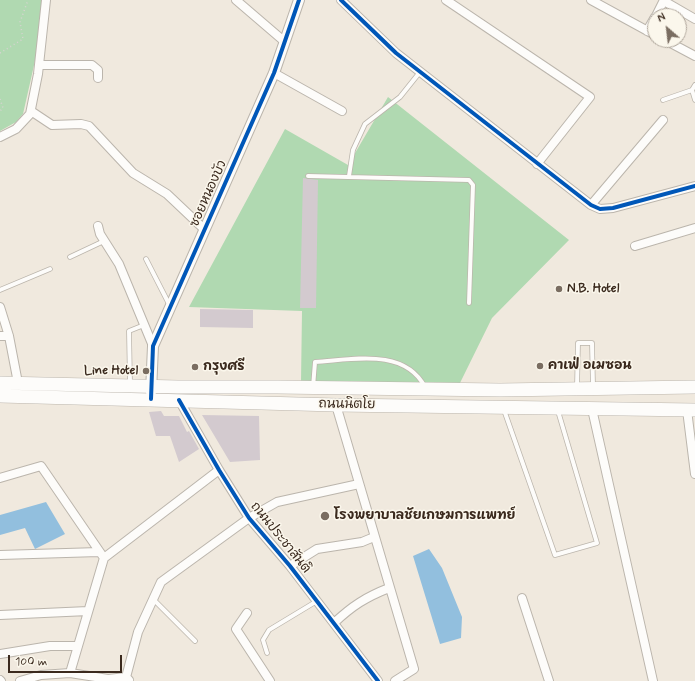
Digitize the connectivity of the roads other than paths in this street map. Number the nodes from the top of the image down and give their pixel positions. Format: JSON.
{"nodes":[{"id":1,"x":46,"y":0,"type":"edge"},
{"id":2,"x":236,"y":0,"type":"edge"},
{"id":3,"x":299,"y":0,"type":"edge"},
{"id":4,"x":341,"y":0,"type":"edge"},
{"id":5,"x":446,"y":0,"type":"edge"},
{"id":6,"x":591,"y":0,"type":"edge"},
{"id":7,"x":664,"y":1,"type":"edge"},
{"id":8,"x":695,"y":20,"type":"edge"},
{"id":9,"x":647,"y":31,"type":"edge"},
{"id":10,"x":285,"y":42,"type":"junction"},
{"id":11,"x":680,"y":48,"type":"edge"},
{"id":12,"x":695,"y":56,"type":"edge"},
{"id":13,"x":39,"y":65,"type":"junction"},
{"id":14,"x":420,"y":72,"type":"junction"},
{"id":15,"x":274,"y":73,"type":"junction"},
{"id":16,"x":98,"y":78,"type":"dead end"},
{"id":17,"x":695,"y":85,"type":"edge"},
{"id":18,"x":692,"y":90,"type":"junction"},
{"id":19,"x":663,"y":100,"type":"dead end"},
{"id":20,"x":695,"y":100,"type":"edge"},
{"id":21,"x":31,"y":111,"type":"junction"},
{"id":22,"x":342,"y":112,"type":"dead end"},
{"id":23,"x":662,"y":120,"type":"dead end"},
{"id":24,"x":0,"y":137,"type":"edge"},
{"id":25,"x":538,"y":164,"type":"junction"},
{"id":26,"x":308,"y":176,"type":"dead end"},
{"id":27,"x":348,"y":176,"type":"junction"},
{"id":28,"x":695,"y":186,"type":"edge"},
{"id":29,"x":591,"y":205,"type":"junction"},
{"id":30,"x":98,"y":226,"type":"dead end"},
{"id":31,"x":695,"y":228,"type":"edge"},
{"id":32,"x":204,"y":229,"type":"junction"},
{"id":33,"x":104,"y":241,"type":"junction"},
{"id":34,"x":634,"y":246,"type":"dead end"},
{"id":35,"x":70,"y":257,"type":"dead end"},
{"id":36,"x":146,"y":259,"type":"dead end"},
{"id":37,"x":50,"y":269,"type":"dead end"},
{"id":38,"x":0,"y":290,"type":"edge"},
{"id":39,"x":468,"y":303,"type":"dead end"},
{"id":40,"x":170,"y":306,"type":"junction"},
{"id":41,"x":0,"y":307,"type":"edge"},
{"id":42,"x":144,"y":324,"type":"junction"},
{"id":43,"x":0,"y":336,"type":"edge"},
{"id":44,"x":9,"y":336,"type":"junction"},
{"id":45,"x":153,"y":346,"type":"junction"},
{"id":46,"x":0,"y":383,"type":"edge"},
{"id":47,"x":18,"y":383,"type":"junction"},
{"id":48,"x":130,"y":386,"type":"junction"},
{"id":49,"x":151,"y":386,"type":"junction"},
{"id":50,"x":314,"y":387,"type":"junction"},
{"id":51,"x":695,"y":387,"type":"edge"},
{"id":52,"x":388,"y":388,"type":"junction"},
{"id":53,"x":426,"y":388,"type":"junction"},
{"id":54,"x":577,"y":389,"type":"junction"},
{"id":55,"x":593,"y":389,"type":"junction"},
{"id":56,"x":178,"y":394,"type":"junction"},
{"id":57,"x":0,"y":396,"type":"edge"},
{"id":58,"x":151,"y":399,"type":"junction"},
{"id":59,"x":336,"y":405,"type":"junction"},
{"id":60,"x":388,"y":406,"type":"junction"},
{"id":61,"x":503,"y":408,"type":"junction"},
{"id":62,"x":557,"y":408,"type":"junction"},
{"id":63,"x":592,"y":409,"type":"junction"},
{"id":64,"x":691,"y":410,"type":"edge"},
{"id":65,"x":218,"y":470,"type":"junction"},
{"id":66,"x":695,"y":474,"type":"edge"},
{"id":67,"x":0,"y":478,"type":"edge"},
{"id":68,"x":359,"y":484,"type":"junction"},
{"id":69,"x":249,"y":518,"type":"junction"},
{"id":70,"x":374,"y":537,"type":"junction"},
{"id":71,"x":0,"y":555,"type":"edge"},
{"id":72,"x":101,"y":555,"type":"junction"},
{"id":73,"x":290,"y":566,"type":"junction"},
{"id":74,"x":389,"y":588,"type":"junction"},
{"id":75,"x":522,"y":598,"type":"dead end"},
{"id":76,"x":153,"y":599,"type":"junction"},
{"id":77,"x":317,"y":601,"type":"junction"},
{"id":78,"x":88,"y":611,"type":"junction"},
{"id":79,"x":247,"y":613,"type":"dead end"},
{"id":80,"x":0,"y":615,"type":"edge"},
{"id":81,"x":334,"y":623,"type":"junction"},
{"id":82,"x":195,"y":641,"type":"dead end"},
{"id":83,"x":78,"y":646,"type":"junction"},
{"id":84,"x":266,"y":653,"type":"dead end"},
{"id":85,"x":0,"y":654,"type":"edge"},
{"id":86,"x":70,"y":673,"type":"junction"},
{"id":87,"x":127,"y":680,"type":"edge"},
{"id":88,"x":20,"y":681,"type":"edge"},
{"id":89,"x":270,"y":681,"type":"edge"},
{"id":90,"x":378,"y":681,"type":"edge"},
{"id":91,"x":395,"y":681,"type":"edge"},
{"id":92,"x":549,"y":681,"type":"edge"},
{"id":93,"x":653,"y":681,"type":"edge"}],
"edges":[{"from":1,"to":13,"type":"street"},
{"from":2,"to":10,"type":"street"},
{"from":3,"to":10,"type":"street","name":"ซอยหนองบัว"},
{"from":4,"to":14,"type":"street"},
{"from":5,"to":25,"type":"street"},
{"from":6,"to":9,"type":"street"},
{"from":7,"to":8,"type":"street"},
{"from":10,"to":15,"type":"street","name":"ซอยหนองบัว"},
{"from":11,"to":12,"type":"street"},
{"from":13,"to":16,"type":"street"},
{"from":13,"to":21,"type":"street"},
{"from":14,"to":25,"type":"street"},
{"from":14,"to":27,"type":"lane"},
{"from":15,"to":22,"type":"street"},
{"from":15,"to":32,"type":"street","name":"ซอยหนองบัว"},
{"from":17,"to":18,"type":"lane"},
{"from":18,"to":19,"type":"lane"},
{"from":18,"to":20,"type":"lane"},
{"from":21,"to":24,"type":"street"},
{"from":21,"to":32,"type":"street"},
{"from":23,"to":29,"type":"street"},
{"from":25,"to":29,"type":"street"},
{"from":26,"to":27,"type":"lane"},
{"from":27,"to":39,"type":"lane"},
{"from":28,"to":29,"type":"street"},
{"from":30,"to":33,"type":"street"},
{"from":31,"to":34,"type":"street"},
{"from":32,"to":40,"type":"street","name":"ซอยหนองบัว"},
{"from":33,"to":35,"type":"lane"},
{"from":33,"to":42,"type":"street"},
{"from":36,"to":40,"type":"lane"},
{"from":37,"to":38,"type":"lane"},
{"from":40,"to":45,"type":"street","name":"ซอยหนองบัว"},
{"from":41,"to":44,"type":"street"},
{"from":42,"to":45,"type":"street"},
{"from":42,"to":48,"type":"lane"},
{"from":43,"to":44,"type":"street"},
{"from":44,"to":47,"type":"street"},
{"from":45,"to":49,"type":"street","name":"ซอยหนองบัว"},
{"from":46,"to":47,"type":"main road","name":"ถนนนิตโย"},
{"from":47,"to":48,"type":"main road","name":"ถนนนิตโย"},
{"from":48,"to":49,"type":"main road","name":"ถนนนิตโย"},
{"from":49,"to":56,"type":"main road","name":"ถนนนิตโย"},
{"from":49,"to":58,"type":"street","name":"ซอยหนองบัว"},
{"from":50,"to":52,"type":"main road","name":"ถนนนิตโย"},
{"from":50,"to":53,"type":"lane"},
{"from":50,"to":56,"type":"main road","name":"ถนนนิตโย"},
{"from":51,"to":55,"type":"main road","name":"ถนนนิตโย"},
{"from":52,"to":53,"type":"main road","name":"ถนนนิตโย"},
{"from":52,"to":60,"type":"main road"},
{"from":53,"to":54,"type":"main road","name":"ถนนนิตโย"},
{"from":54,"to":55,"type":"main road","name":"ถนนนิตโย"},
{"from":54,"to":55,"type":"lane"},
{"from":56,"to":58,"type":"main road","name":"ถนนนิตโย"},
{"from":56,"to":59,"type":"main road","name":"ถนนนิตโย"},
{"from":56,"to":65,"type":"street","name":"ถนนประชาสันติ"},
{"from":57,"to":58,"type":"main road","name":"ถนนนิตโย"},
{"from":59,"to":60,"type":"main road","name":"ถนนนิตโย"},
{"from":59,"to":68,"type":"street"},
{"from":60,"to":61,"type":"main road","name":"ถนนนิตโย"},
{"from":61,"to":62,"type":"main road","name":"ถนนนิตโย"},
{"from":61,"to":62,"type":"lane"},
{"from":62,"to":63,"type":"main road","name":"ถนนนิตโย"},
{"from":63,"to":64,"type":"main road","name":"ถนนนิตโย"},
{"from":63,"to":93,"type":"street"},
{"from":64,"to":66,"type":"street"},
{"from":65,"to":69,"type":"street","name":"ถนนประชาสันติ"},
{"from":65,"to":72,"type":"street"},
{"from":67,"to":72,"type":"street"},
{"from":68,"to":69,"type":"street"},
{"from":68,"to":70,"type":"street"},
{"from":69,"to":73,"type":"street","name":"ถนนประชาสันติ"},
{"from":69,"to":76,"type":"street"},
{"from":70,"to":73,"type":"street"},
{"from":70,"to":74,"type":"street"},
{"from":71,"to":72,"type":"street"},
{"from":72,"to":78,"type":"street"},
{"from":73,"to":77,"type":"street","name":"ถนนประชาสันติ"},
{"from":74,"to":81,"type":"street"},
{"from":74,"to":91,"type":"street"},
{"from":75,"to":92,"type":"street"},
{"from":76,"to":82,"type":"lane"},
{"from":76,"to":87,"type":"street"},
{"from":77,"to":81,"type":"street","name":"ถนนประชาสันติ"},
{"from":77,"to":84,"type":"lane"},
{"from":78,"to":80,"type":"street"},
{"from":78,"to":83,"type":"street"},
{"from":79,"to":89,"type":"street"},
{"from":81,"to":90,"type":"street","name":"ถนนประชาสันติ"},
{"from":83,"to":85,"type":"street"},
{"from":83,"to":86,"type":"street"},
{"from":86,"to":87,"type":"street"},
{"from":86,"to":88,"type":"street"}]}
